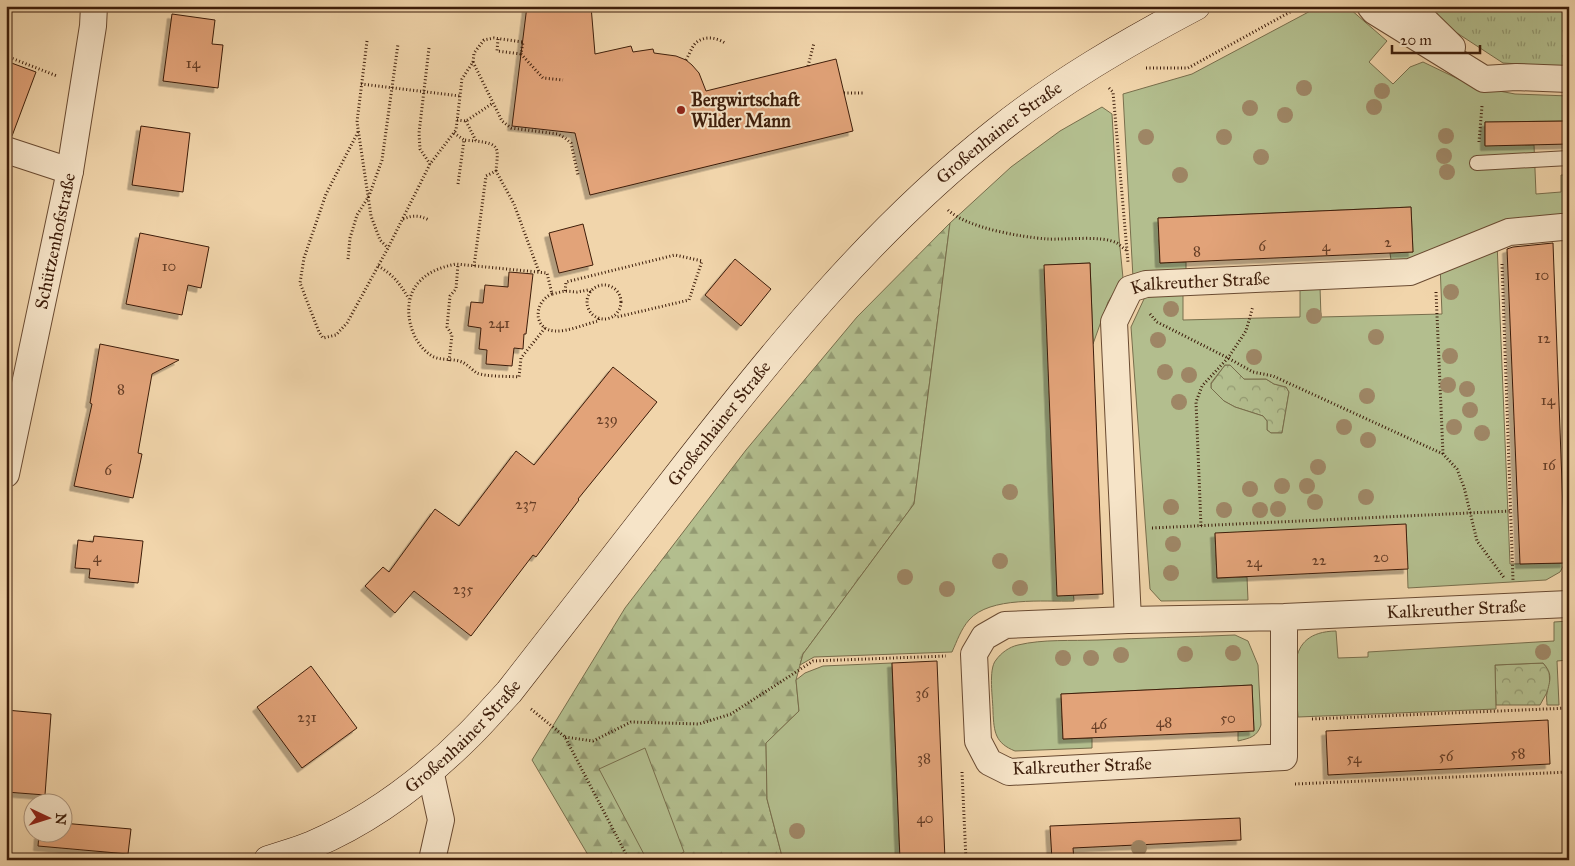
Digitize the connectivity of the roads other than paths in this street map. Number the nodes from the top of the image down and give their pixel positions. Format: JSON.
{"nodes":[{"id":1,"x":94,"y":6,"type":"edge"},
{"id":2,"x":1196,"y":6,"type":"edge"},
{"id":3,"x":1370,"y":6,"type":"edge"},
{"id":4,"x":1410,"y":6,"type":"edge"},
{"id":5,"x":1484,"y":79,"type":"junction"},
{"id":6,"x":1569,"y":79,"type":"edge"},
{"id":7,"x":6,"y":150,"type":"edge"},
{"id":8,"x":1569,"y":158,"type":"edge"},
{"id":9,"x":1477,"y":163,"type":"road end"},
{"id":10,"x":70,"y":171,"type":"junction"},
{"id":11,"x":1569,"y":228,"type":"edge"},
{"id":12,"x":6,"y":474,"type":"edge"},
{"id":13,"x":1569,"y":604,"type":"edge"},
{"id":14,"x":1284,"y":617,"type":"junction"},
{"id":15,"x":1128,"y":620,"type":"junction"},
{"id":16,"x":430,"y":770,"type":"junction"},
{"id":17,"x":268,"y":860,"type":"edge"},
{"id":18,"x":432,"y":860,"type":"edge"}],
"edges":[{"from":1,"to":10,"type":"street","name":"Schützenhofstraße"},
{"from":2,"to":16,"type":"main road","name":"Großenhainer Straße"},
{"from":3,"to":5,"type":"street"},
{"from":4,"to":5,"type":"street"},
{"from":5,"to":6,"type":"street"},
{"from":7,"to":10,"type":"street"},
{"from":8,"to":9,"type":"lane"},
{"from":10,"to":12,"type":"street","name":"Schützenhofstraße"},
{"from":11,"to":15,"type":"street","name":"Kalkreuther Straße"},
{"from":13,"to":14,"type":"street","name":"Kalkreuther Straße"},
{"from":14,"to":15,"type":"street","name":"Kalkreuther Straße"},
{"from":14,"to":15,"type":"street","name":"Kalkreuther Straße"},
{"from":16,"to":17,"type":"main road","name":"Großenhainer Straße"},
{"from":16,"to":18,"type":"street"}]}
